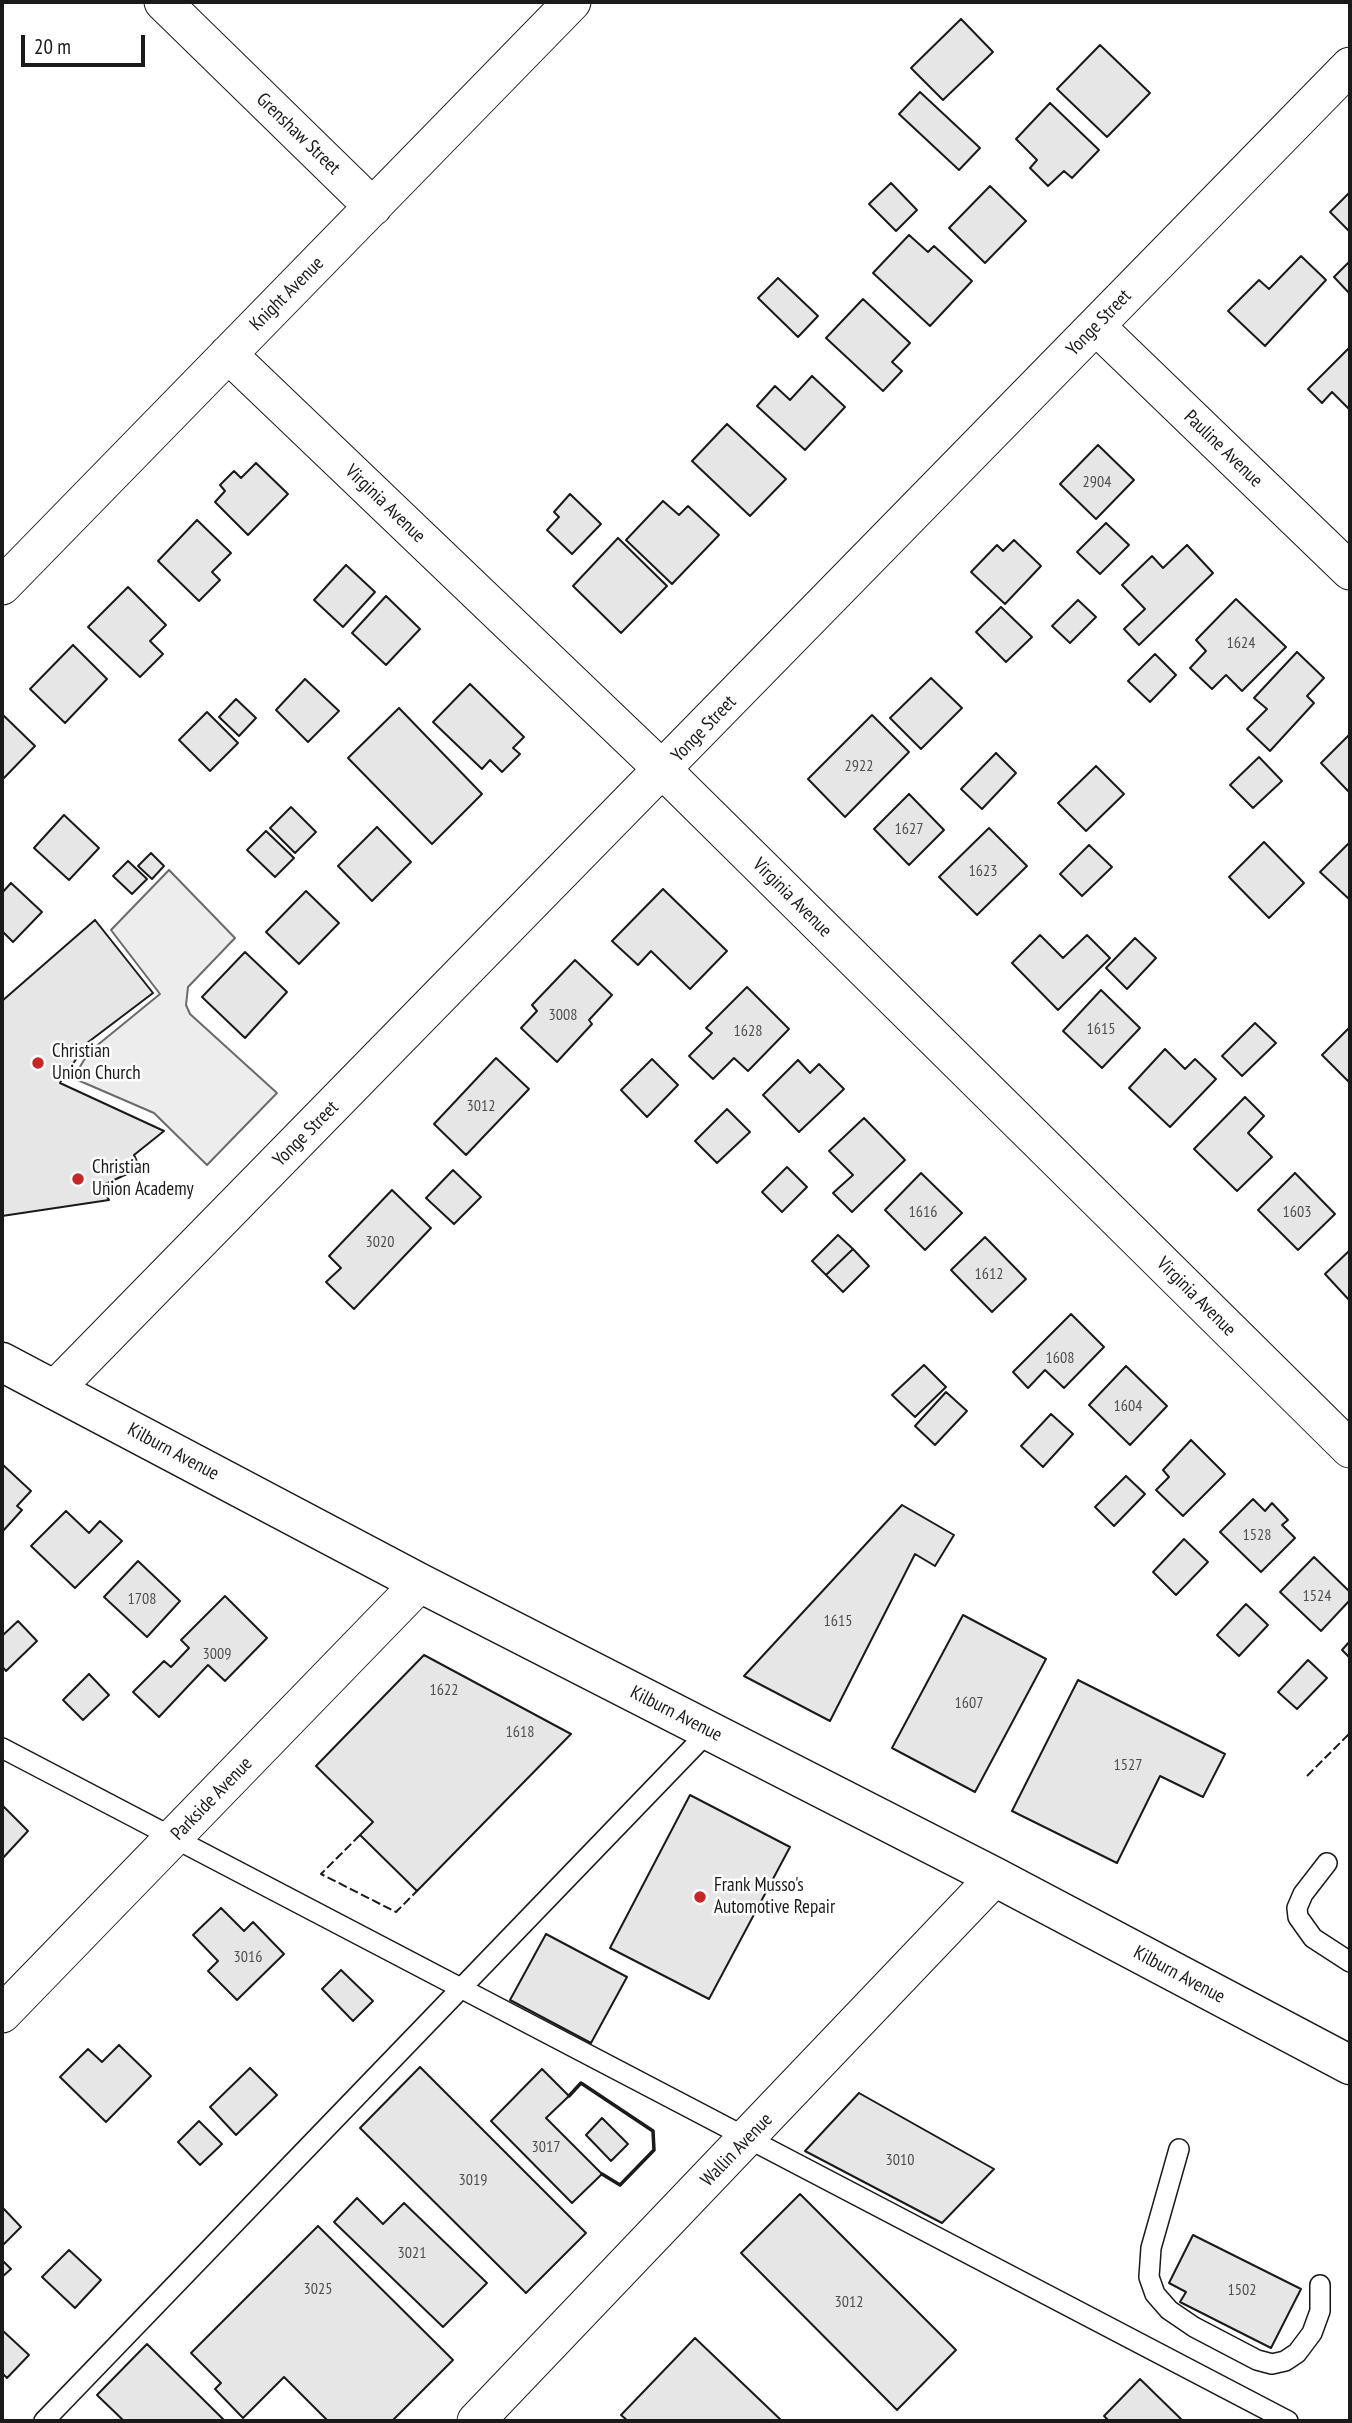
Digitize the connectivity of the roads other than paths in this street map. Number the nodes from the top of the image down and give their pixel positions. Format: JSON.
{"nodes":[{"id":1,"x":163,"y":2,"type":"edge"},
{"id":2,"x":572,"y":2,"type":"edge"},
{"id":3,"x":1350,"y":66,"type":"edge"},
{"id":4,"x":373,"y":207,"type":"junction"},
{"id":5,"x":1096,"y":326,"type":"junction"},
{"id":6,"x":228,"y":354,"type":"junction"},
{"id":7,"x":1350,"y":571,"type":"edge"},
{"id":8,"x":2,"y":586,"type":"edge"},
{"id":9,"x":664,"y":771,"type":"junction"},
{"id":10,"x":2,"y":1362,"type":"edge"},
{"id":11,"x":54,"y":1390,"type":"junction"},
{"id":12,"x":1350,"y":1449,"type":"edge"},
{"id":13,"x":420,"y":1583,"type":"junction"},
{"id":14,"x":709,"y":1731,"type":"junction"},
{"id":15,"x":2,"y":1748,"type":"edge"},
{"id":16,"x":176,"y":1837,"type":"junction"},
{"id":17,"x":1327,"y":1863,"type":"dead end"},
{"id":18,"x":995,"y":1877,"type":"junction"},
{"id":19,"x":1350,"y":1962,"type":"edge"},
{"id":20,"x":463,"y":1989,"type":"junction"},
{"id":21,"x":2,"y":2014,"type":"edge"},
{"id":22,"x":1350,"y":2066,"type":"edge"},
{"id":23,"x":748,"y":2139,"type":"junction"},
{"id":24,"x":1179,"y":2148,"type":"dead end"},
{"id":25,"x":1320,"y":2285,"type":"dead end"},
{"id":26,"x":44,"y":2421,"type":"edge"},
{"id":27,"x":476,"y":2421,"type":"edge"},
{"id":28,"x":1288,"y":2421,"type":"edge"}],
"edges":[{"from":1,"to":4,"type":"street","name":"Grenshaw Street"},
{"from":2,"to":4,"type":"street","name":"Knight Avenue"},
{"from":3,"to":5,"type":"street","name":"Yonge Street"},
{"from":4,"to":6,"type":"street","name":"Knight Avenue"},
{"from":5,"to":7,"type":"street","name":"Pauline Avenue"},
{"from":5,"to":9,"type":"street","name":"Yonge Street"},
{"from":6,"to":8,"type":"street","name":"Knight Avenue"},
{"from":6,"to":9,"type":"street","name":"Virginia Avenue"},
{"from":9,"to":11,"type":"street","name":"Yonge Street"},
{"from":9,"to":12,"type":"street","name":"Virginia Avenue"},
{"from":10,"to":11,"type":"main road","name":"Kilburn Avenue"},
{"from":11,"to":13,"type":"main road","name":"Kilburn Avenue"},
{"from":13,"to":14,"type":"main road","name":"Kilburn Avenue"},
{"from":13,"to":16,"type":"street","name":"Parkside Avenue"},
{"from":14,"to":18,"type":"main road","name":"Kilburn Avenue"},
{"from":14,"to":20,"type":"lane"},
{"from":15,"to":16,"type":"lane"},
{"from":16,"to":20,"type":"lane"},
{"from":16,"to":21,"type":"street","name":"Parkside Avenue"},
{"from":17,"to":19,"type":"lane"},
{"from":18,"to":22,"type":"main road","name":"Kilburn Avenue"},
{"from":18,"to":23,"type":"street","name":"Wallin Avenue"},
{"from":20,"to":23,"type":"lane"},
{"from":20,"to":26,"type":"lane"},
{"from":23,"to":27,"type":"street","name":"Wallin Avenue"},
{"from":23,"to":28,"type":"lane"},
{"from":24,"to":25,"type":"lane"}]}
